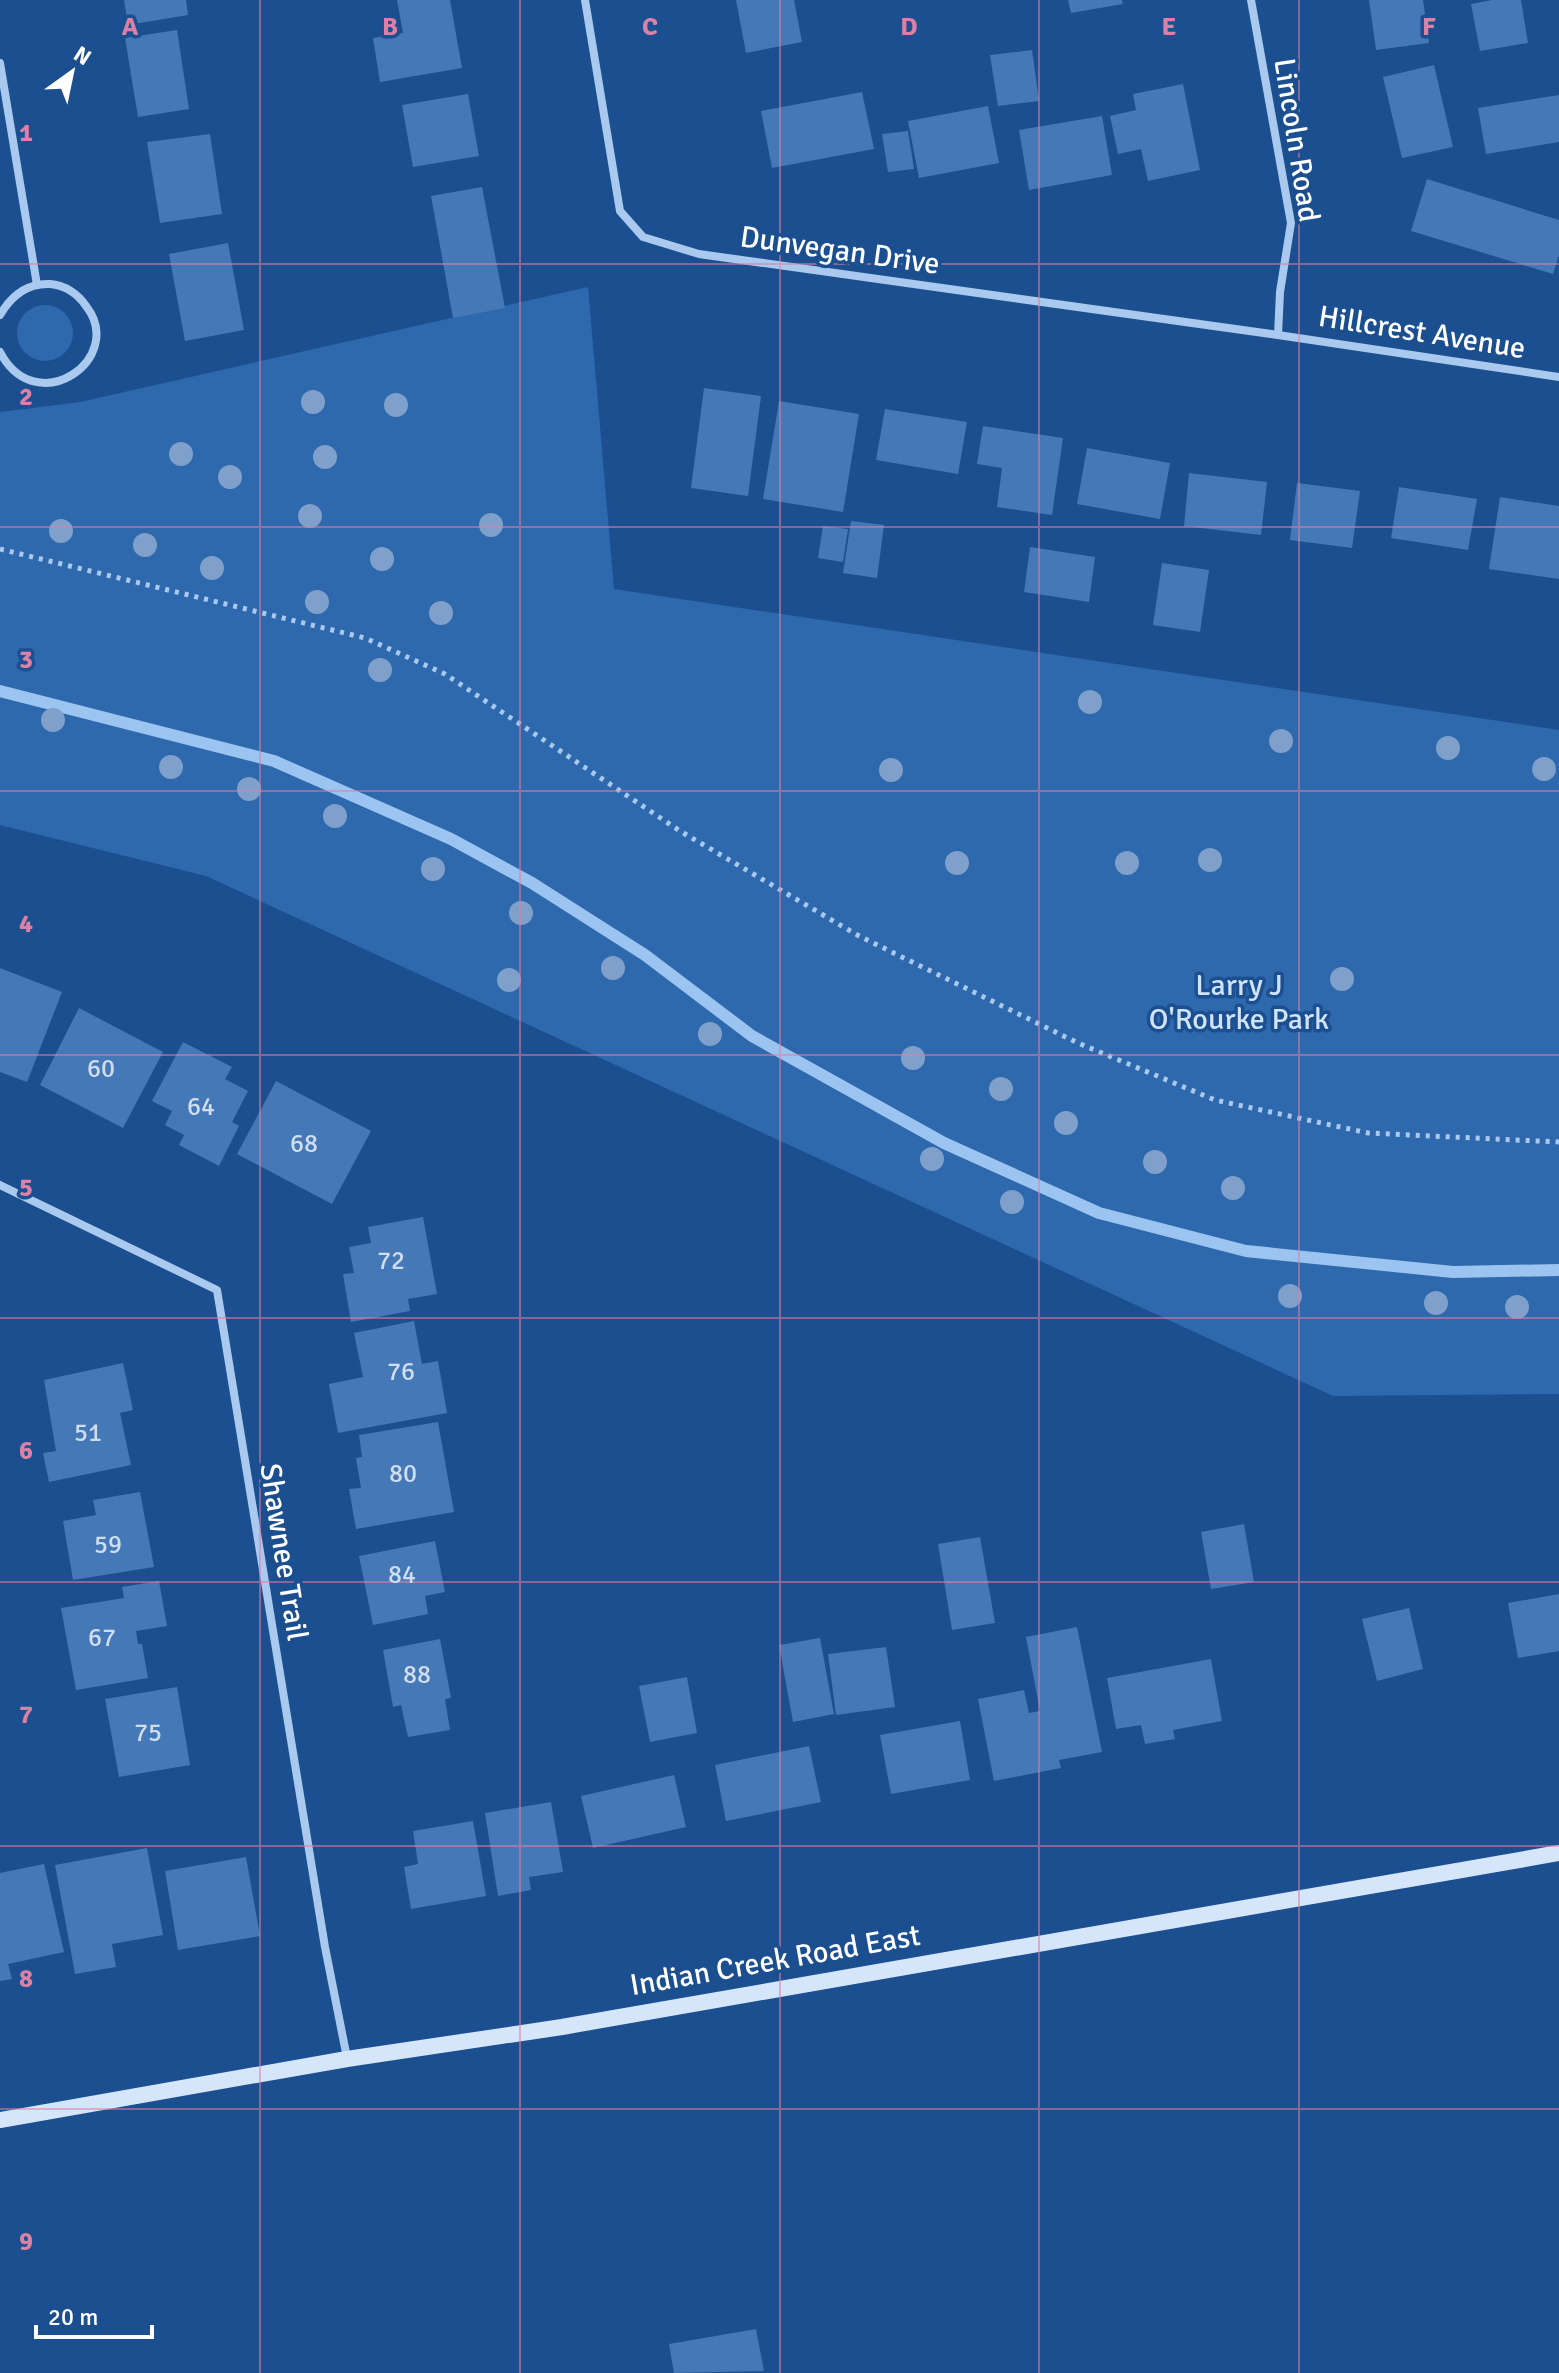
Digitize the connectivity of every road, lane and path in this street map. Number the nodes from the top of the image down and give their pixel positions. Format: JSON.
{"nodes":[{"id":1,"x":585,"y":0,"type":"edge"},
{"id":2,"x":1251,"y":0,"type":"edge"},
{"id":3,"x":0,"y":63,"type":"edge"},
{"id":4,"x":37,"y":285,"type":"junction"},
{"id":5,"x":0,"y":315,"type":"edge"},
{"id":6,"x":1278,"y":335,"type":"junction"},
{"id":7,"x":0,"y":352,"type":"edge"},
{"id":8,"x":1559,"y":377,"type":"edge"},
{"id":9,"x":0,"y":549,"type":"edge"},
{"id":10,"x":1559,"y":1142,"type":"edge"},
{"id":11,"x":0,"y":1185,"type":"edge"},
{"id":12,"x":1559,"y":1853,"type":"edge"},
{"id":13,"x":347,"y":2059,"type":"junction"},
{"id":14,"x":0,"y":2120,"type":"edge"}],
"edges":[{"from":1,"to":6,"type":"street","name":"Dunvegan Drive"},
{"from":2,"to":6,"type":"street","name":"Lincoln Road"},
{"from":3,"to":4,"type":"street"},
{"from":4,"to":5,"type":"street"},
{"from":4,"to":7,"type":"street"},
{"from":6,"to":8,"type":"street","name":"Hillcrest Avenue"},
{"from":9,"to":10,"type":"path"},
{"from":11,"to":13,"type":"street","name":"Shawnee Trail"},
{"from":12,"to":13,"type":"main road","name":"Indian Creek Road East"},
{"from":13,"to":14,"type":"main road","name":"Indian Creek Road East"}]}
